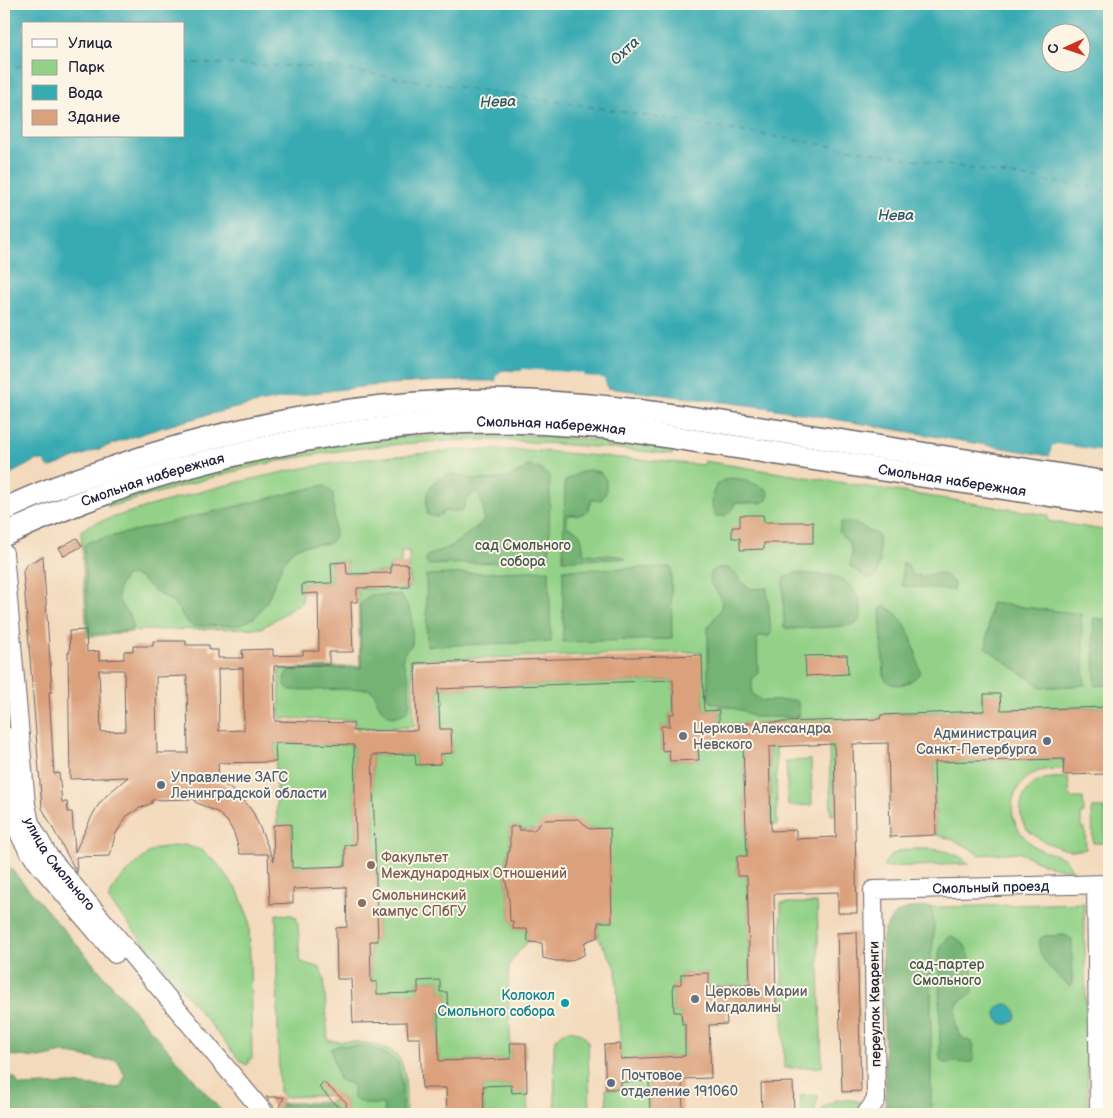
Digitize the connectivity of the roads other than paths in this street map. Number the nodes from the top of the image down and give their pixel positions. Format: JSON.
{"nodes":[{"id":1,"x":1109,"y":483,"type":"edge"},
{"id":2,"x":1109,"y":504,"type":"edge"},
{"id":3,"x":4,"y":510,"type":"edge"},
{"id":4,"x":4,"y":535,"type":"edge"},
{"id":5,"x":4,"y":553,"type":"edge"},
{"id":6,"x":4,"y":735,"type":"edge"},
{"id":7,"x":1103,"y":885,"type":"edge"},
{"id":8,"x":873,"y":890,"type":"joint"},
{"id":9,"x":250,"y":1114,"type":"edge"},
{"id":10,"x":265,"y":1114,"type":"edge"},
{"id":11,"x":866,"y":1114,"type":"edge"},
{"id":12,"x":1099,"y":1114,"type":"edge"}],
"edges":[{"from":1,"to":3,"type":"main road","name":"Смольная набережная"},
{"from":2,"to":4,"type":"main road","name":"Смольная набережная"},
{"from":5,"to":10,"type":"street","name":"улица Смольного"},
{"from":6,"to":9,"type":"street","name":"улица Смольного"},
{"from":7,"to":8,"type":"street","name":"Смольный проезд"},
{"from":7,"to":12,"type":"street"},
{"from":8,"to":11,"type":"street","name":"переулок Кваренги"}]}
